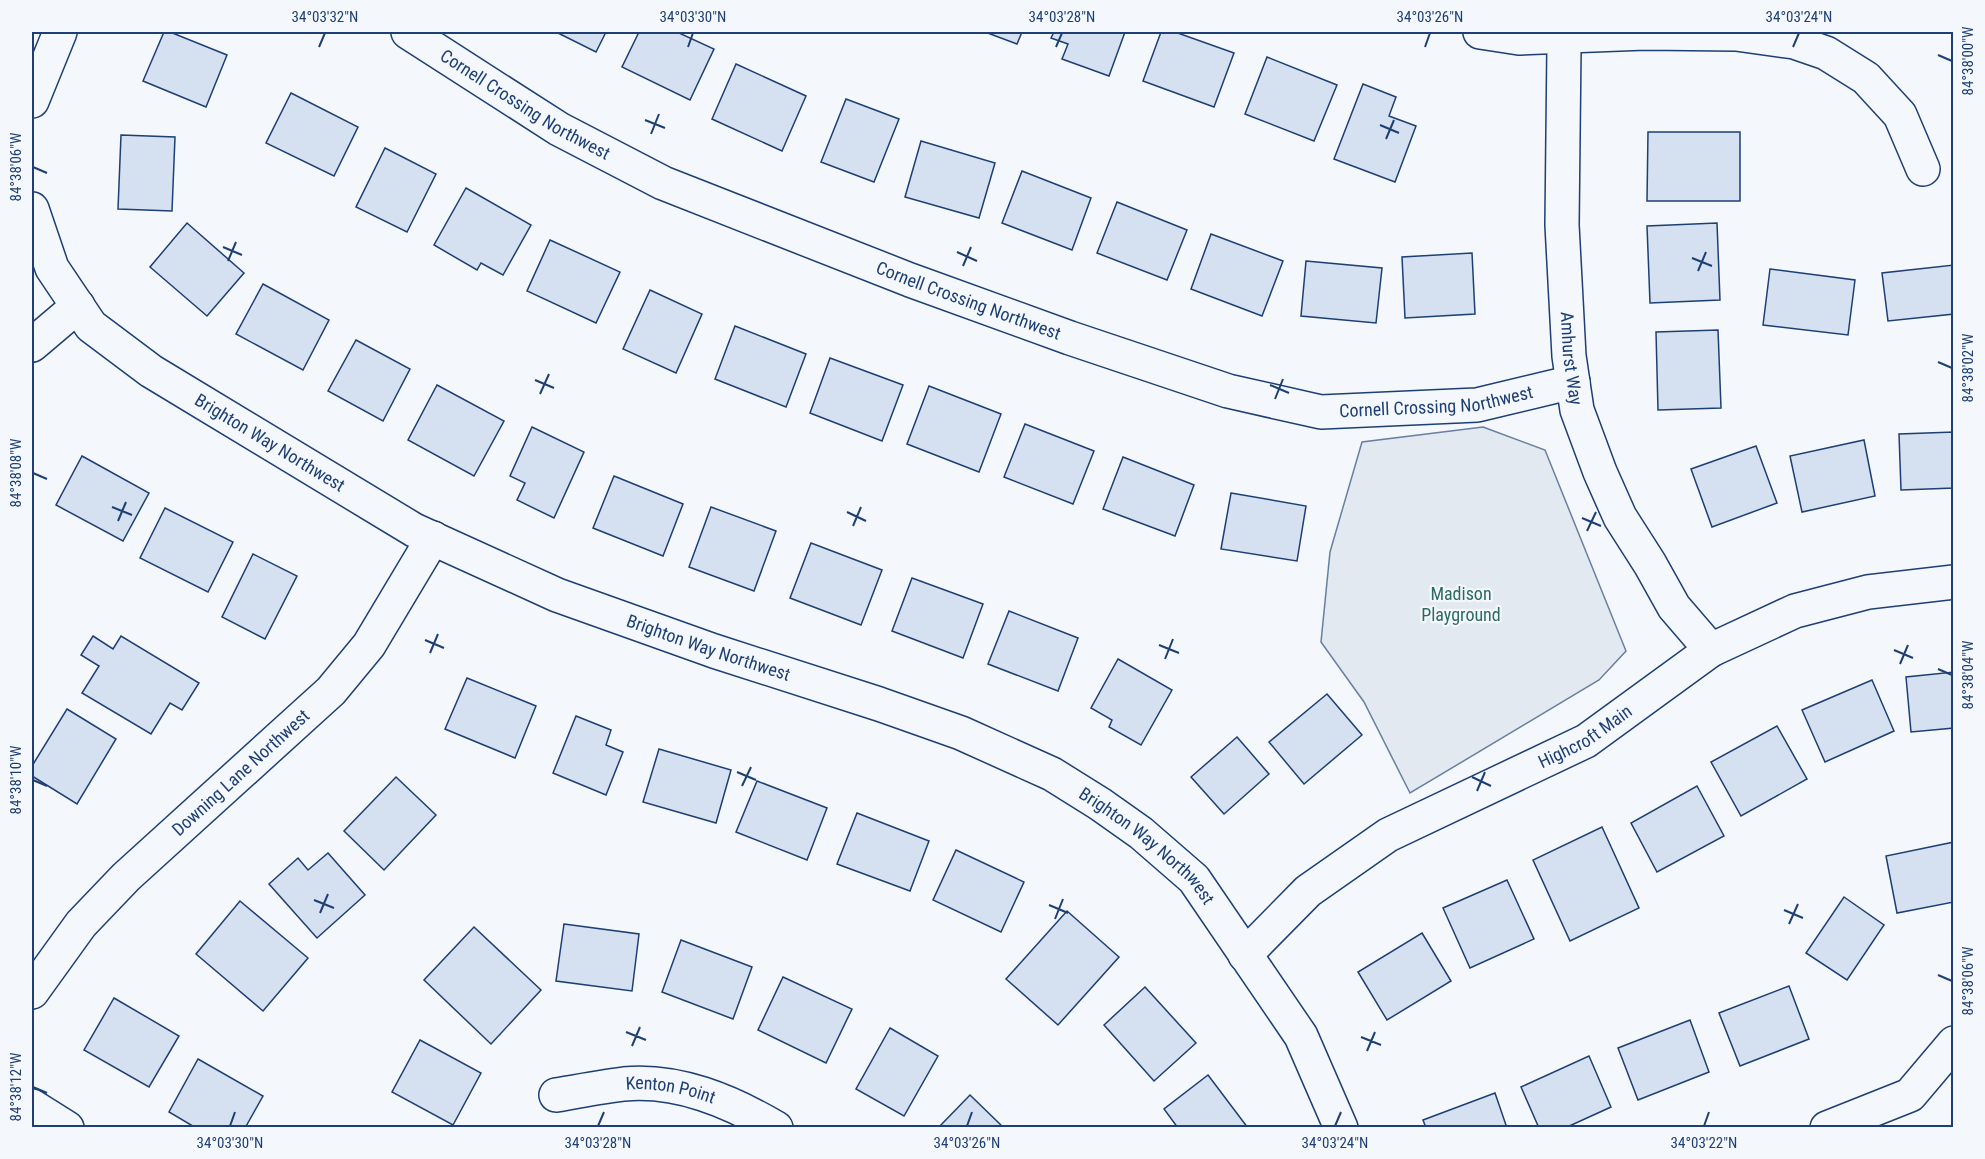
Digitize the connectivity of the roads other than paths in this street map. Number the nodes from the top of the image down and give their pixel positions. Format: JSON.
{"nodes":[{"id":1,"x":60,"y":32,"type":"edge"},
{"id":2,"x":408,"y":32,"type":"edge"},
{"id":3,"x":1480,"y":32,"type":"edge"},
{"id":4,"x":1567,"y":33,"type":"edge"},
{"id":5,"x":32,"y":101,"type":"edge"},
{"id":6,"x":1923,"y":170,"type":"dead end"},
{"id":7,"x":32,"y":209,"type":"edge"},
{"id":8,"x":78,"y":306,"type":"junction"},
{"id":9,"x":32,"y":345,"type":"edge"},
{"id":10,"x":1573,"y":382,"type":"junction"},
{"id":11,"x":433,"y":538,"type":"junction"},
{"id":12,"x":1953,"y":582,"type":"edge"},
{"id":13,"x":1711,"y":650,"type":"junction"},
{"id":14,"x":1245,"y":955,"type":"junction"},
{"id":15,"x":32,"y":992,"type":"edge"},
{"id":16,"x":1953,"y":1043,"type":"edge"},
{"id":17,"x":556,"y":1095,"type":"dead end"},
{"id":18,"x":32,"y":1106,"type":"edge"},
{"id":19,"x":67,"y":1128,"type":"edge"},
{"id":20,"x":776,"y":1128,"type":"edge"},
{"id":21,"x":1341,"y":1128,"type":"edge"},
{"id":22,"x":1827,"y":1128,"type":"edge"}],
"edges":[{"from":1,"to":5,"type":"street"},
{"from":2,"to":10,"type":"street","name":"Cornell Crossing Northwest"},
{"from":3,"to":4,"type":"street"},
{"from":4,"to":6,"type":"street"},
{"from":4,"to":10,"type":"street","name":"Amhurst Way"},
{"from":7,"to":8,"type":"street","name":"Brighton Way Northwest"},
{"from":8,"to":9,"type":"street"},
{"from":8,"to":11,"type":"street","name":"Brighton Way Northwest"},
{"from":10,"to":13,"type":"street","name":"Amhurst Way"},
{"from":11,"to":14,"type":"street","name":"Brighton Way Northwest"},
{"from":11,"to":15,"type":"street","name":"Downing Lane Northwest"},
{"from":12,"to":13,"type":"street","name":"Highcroft Main"},
{"from":13,"to":14,"type":"street","name":"Highcroft Main"},
{"from":14,"to":21,"type":"street","name":"Brighton Way Northwest"},
{"from":16,"to":22,"type":"street"},
{"from":17,"to":20,"type":"street","name":"Kenton Point"},
{"from":18,"to":19,"type":"street"}]}
